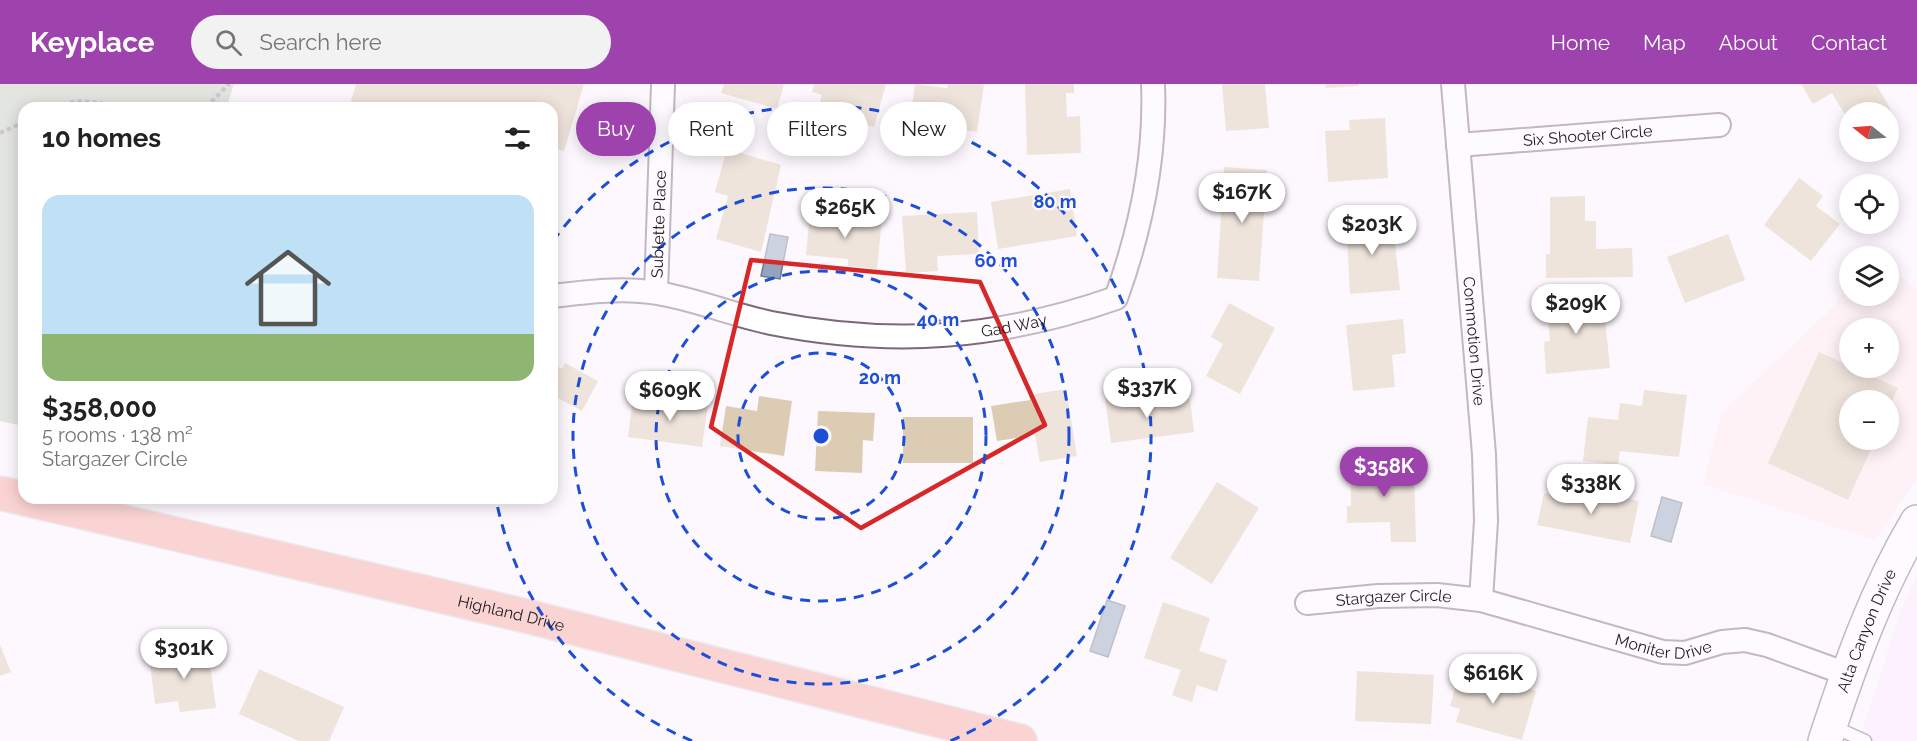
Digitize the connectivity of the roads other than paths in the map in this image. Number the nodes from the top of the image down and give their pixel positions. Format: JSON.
{"nodes":[{"id":1,"x":663,"y":84,"type":"edge"},
{"id":2,"x":1153,"y":84,"type":"edge"},
{"id":3,"x":1453,"y":84,"type":"edge"},
{"id":4,"x":1719,"y":125,"type":"dead end"},
{"id":5,"x":1458,"y":145,"type":"junction"},
{"id":6,"x":656,"y":292,"type":"junction"},
{"id":7,"x":558,"y":295,"type":"edge"},
{"id":8,"x":0,"y":493,"type":"edge"},
{"id":9,"x":18,"y":497,"type":"edge"},
{"id":10,"x":47,"y":504,"type":"edge"},
{"id":11,"x":1917,"y":522,"type":"edge"},
{"id":12,"x":1481,"y":600,"type":"junction"},
{"id":13,"x":1306,"y":603,"type":"dead end"},
{"id":14,"x":1846,"y":674,"type":"junction"},
{"id":15,"x":1828,"y":733,"type":"edge"},
{"id":16,"x":1020,"y":741,"type":"edge"},
{"id":17,"x":1865,"y":741,"type":"edge"}],
"edges":[{"from":1,"to":6,"type":"street","name":"Sublette Place"},
{"from":2,"to":6,"type":"street","name":"Gad Way"},
{"from":3,"to":5,"type":"street","name":"Commotion Drive"},
{"from":4,"to":5,"type":"street","name":"Six Shooter Circle"},
{"from":5,"to":12,"type":"street","name":"Commotion Drive"},
{"from":6,"to":7,"type":"street","name":"Gad Way"},
{"from":8,"to":9,"type":"main road","name":"Highland Drive"},
{"from":10,"to":16,"type":"main road","name":"Highland Drive"},
{"from":11,"to":14,"type":"street","name":"Alta Canyon Drive"},
{"from":12,"to":13,"type":"street","name":"Stargazer Circle"},
{"from":12,"to":14,"type":"street","name":"Moniter Drive"},
{"from":14,"to":15,"type":"street","name":"Alta Canyon Drive"},
{"from":15,"to":17,"type":"lane"}]}
